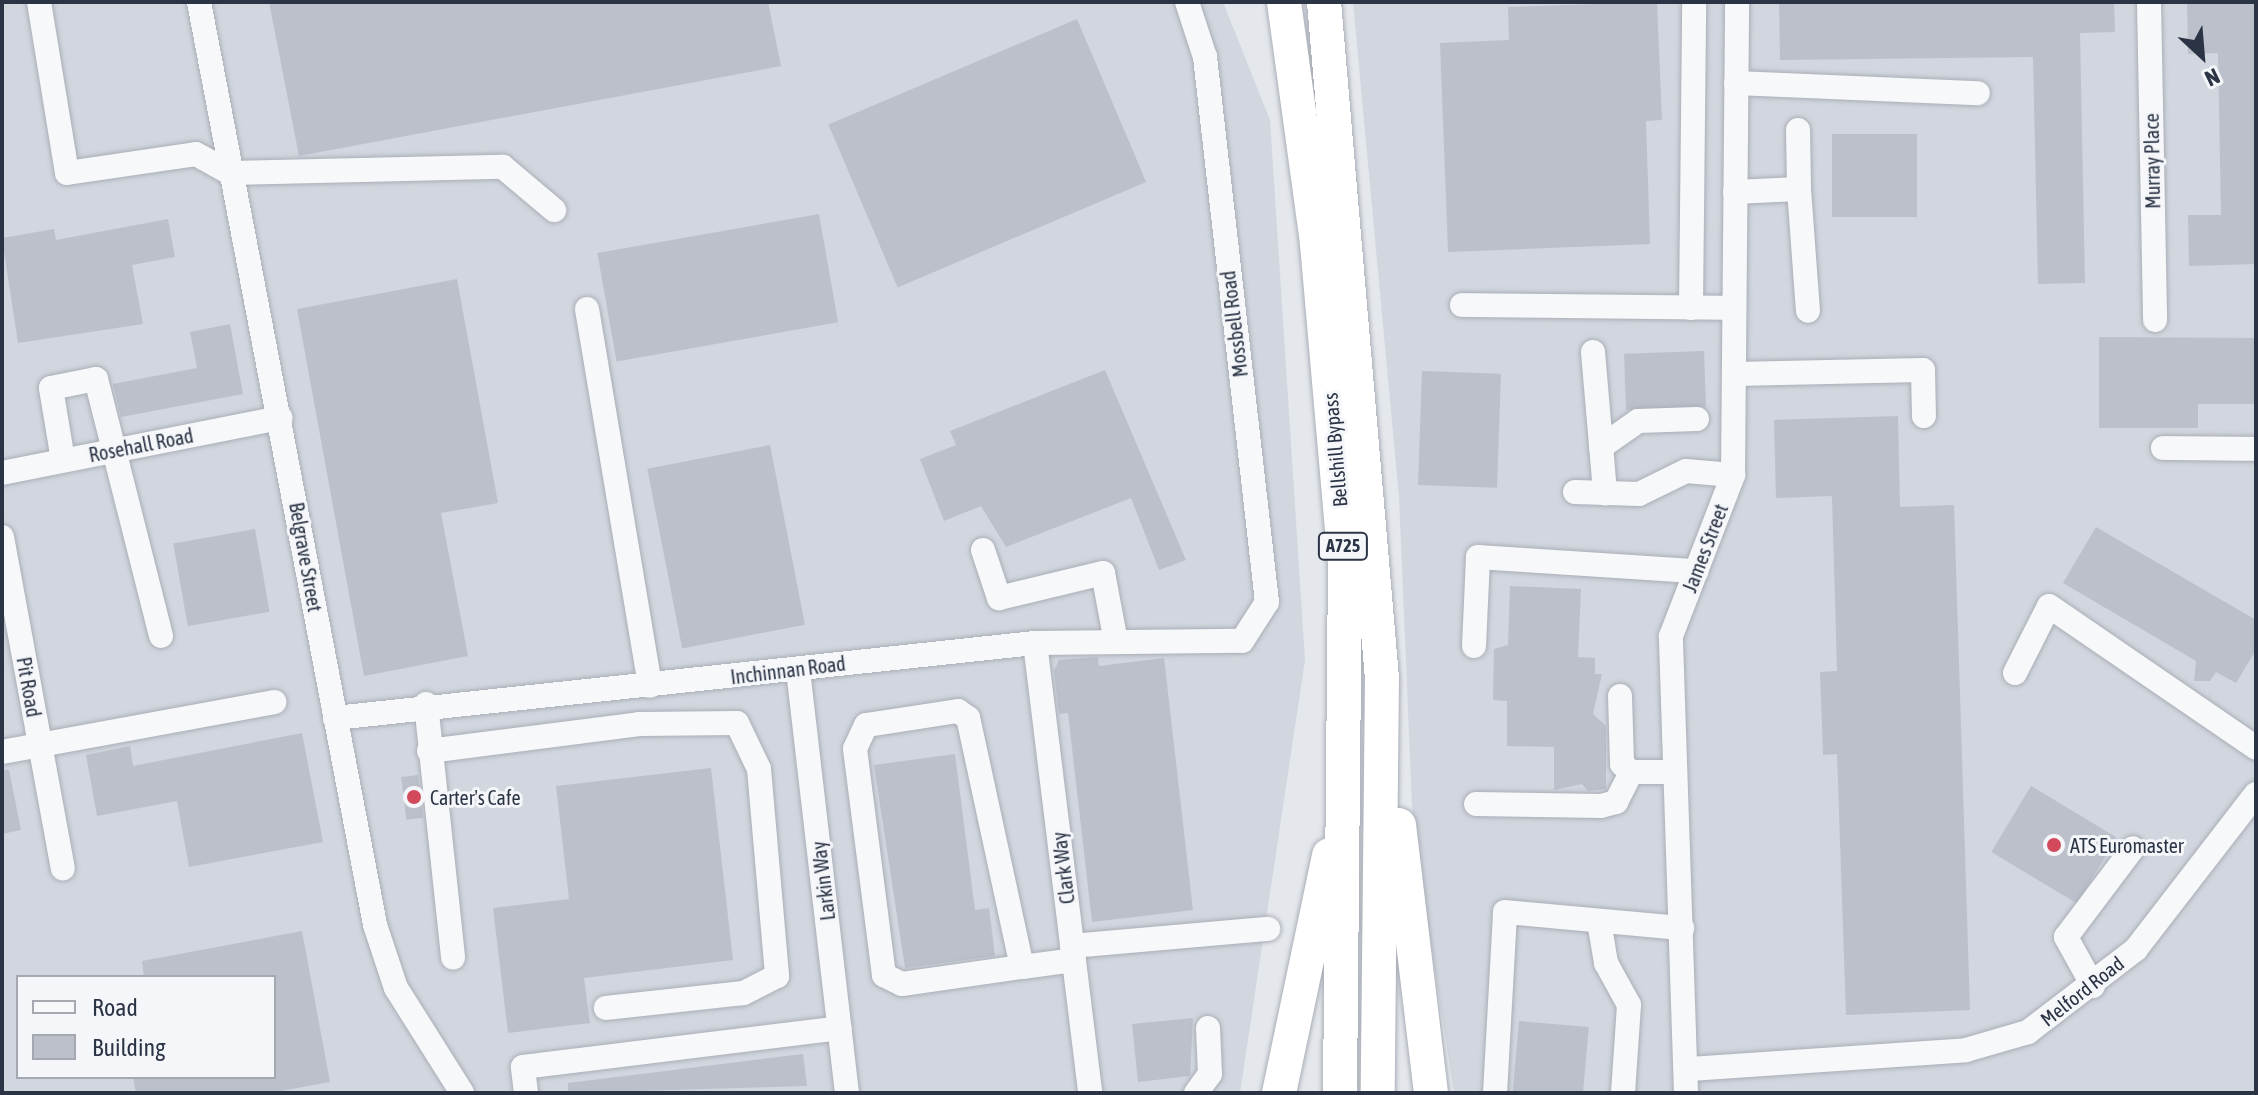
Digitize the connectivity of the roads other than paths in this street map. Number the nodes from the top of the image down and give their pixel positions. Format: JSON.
{"nodes":[{"id":1,"x":39,"y":2,"type":"edge"},
{"id":2,"x":199,"y":2,"type":"edge"},
{"id":3,"x":1187,"y":2,"type":"edge"},
{"id":4,"x":1275,"y":2,"type":"edge"},
{"id":5,"x":1284,"y":2,"type":"edge"},
{"id":6,"x":1694,"y":2,"type":"edge"},
{"id":7,"x":1729,"y":2,"type":"edge"},
{"id":8,"x":1737,"y":2,"type":"edge"},
{"id":9,"x":2149,"y":2,"type":"edge"},
{"id":10,"x":1326,"y":8,"type":"edge"},
{"id":11,"x":1292,"y":58,"type":"junction"},
{"id":12,"x":1736,"y":83,"type":"junction"},
{"id":13,"x":1978,"y":93,"type":"dead end"},
{"id":14,"x":1798,"y":130,"type":"dead end"},
{"id":15,"x":230,"y":173,"type":"junction"},
{"id":16,"x":1799,"y":189,"type":"junction"},
{"id":17,"x":1735,"y":192,"type":"junction"},
{"id":18,"x":554,"y":210,"type":"dead end"},
{"id":19,"x":1462,"y":305,"type":"dead end"},
{"id":20,"x":1691,"y":308,"type":"junction"},
{"id":21,"x":1734,"y":308,"type":"junction"},
{"id":22,"x":587,"y":309,"type":"dead end"},
{"id":23,"x":1808,"y":311,"type":"dead end"},
{"id":24,"x":2155,"y":320,"type":"dead end"},
{"id":25,"x":1593,"y":352,"type":"dead end"},
{"id":26,"x":1734,"y":374,"type":"junction"},
{"id":27,"x":1924,"y":416,"type":"dead end"},
{"id":28,"x":281,"y":418,"type":"junction"},
{"id":29,"x":1697,"y":419,"type":"dead end"},
{"id":30,"x":1601,"y":447,"type":"junction"},
{"id":31,"x":2163,"y":448,"type":"dead end"},
{"id":32,"x":114,"y":449,"type":"junction"},
{"id":33,"x":2256,"y":449,"type":"edge"},
{"id":34,"x":63,"y":460,"type":"junction"},
{"id":35,"x":2,"y":473,"type":"edge"},
{"id":36,"x":1733,"y":475,"type":"junction"},
{"id":37,"x":1575,"y":492,"type":"dead end"},
{"id":38,"x":1605,"y":493,"type":"junction"},
{"id":39,"x":2,"y":537,"type":"edge"},
{"id":40,"x":983,"y":550,"type":"dead end"},
{"id":41,"x":1697,"y":571,"type":"junction"},
{"id":42,"x":161,"y":636,"type":"dead end"},
{"id":43,"x":1242,"y":641,"type":"joint"},
{"id":44,"x":1116,"y":642,"type":"junction"},
{"id":45,"x":1035,"y":643,"type":"junction"},
{"id":46,"x":1474,"y":646,"type":"dead end"},
{"id":47,"x":798,"y":670,"type":"junction"},
{"id":48,"x":2015,"y":673,"type":"dead end"},
{"id":49,"x":1382,"y":678,"type":"junction"},
{"id":50,"x":650,"y":686,"type":"junction"},
{"id":51,"x":1620,"y":696,"type":"dead end"},
{"id":52,"x":274,"y":702,"type":"dead end"},
{"id":53,"x":426,"y":704,"type":"junction"},
{"id":54,"x":335,"y":718,"type":"junction"},
{"id":55,"x":39,"y":744,"type":"junction"},
{"id":56,"x":1348,"y":748,"type":"junction"},
{"id":57,"x":2256,"y":748,"type":"edge"},
{"id":58,"x":429,"y":751,"type":"junction"},
{"id":59,"x":2,"y":752,"type":"edge"},
{"id":60,"x":1631,"y":772,"type":"junction"},
{"id":61,"x":1673,"y":772,"type":"junction"},
{"id":62,"x":2256,"y":794,"type":"edge"},
{"id":63,"x":1476,"y":804,"type":"dead end"},
{"id":64,"x":2133,"y":848,"type":"dead end"},
{"id":65,"x":63,"y":868,"type":"dead end"},
{"id":66,"x":1599,"y":921,"type":"junction"},
{"id":67,"x":1682,"y":928,"type":"junction"},
{"id":68,"x":1268,"y":929,"type":"dead end"},
{"id":69,"x":1073,"y":953,"type":"junction"},
{"id":70,"x":453,"y":958,"type":"dead end"},
{"id":71,"x":1022,"y":967,"type":"junction"},
{"id":72,"x":2093,"y":986,"type":"junction"},
{"id":73,"x":606,"y":1008,"type":"dead end"},
{"id":74,"x":840,"y":1028,"type":"junction"},
{"id":75,"x":1208,"y":1028,"type":"dead end"},
{"id":76,"x":1688,"y":1081,"type":"edge"},
{"id":77,"x":462,"y":1093,"type":"edge"},
{"id":78,"x":526,"y":1093,"type":"edge"},
{"id":79,"x":847,"y":1093,"type":"edge"},
{"id":80,"x":1090,"y":1093,"type":"edge"},
{"id":81,"x":1196,"y":1093,"type":"edge"},
{"id":82,"x":1279,"y":1093,"type":"edge"},
{"id":83,"x":1340,"y":1093,"type":"edge"},
{"id":84,"x":1378,"y":1093,"type":"edge"},
{"id":85,"x":1431,"y":1093,"type":"edge"},
{"id":86,"x":1495,"y":1093,"type":"edge"},
{"id":87,"x":1623,"y":1093,"type":"edge"}],
"edges":[{"from":1,"to":15,"type":"street"},
{"from":2,"to":15,"type":"street","name":"Belgrave Street"},
{"from":3,"to":43,"type":"street","name":"Mossbell Road"},
{"from":4,"to":11,"type":"highway"},
{"from":5,"to":11,"type":"highway","name":"Bellshill Bypass","number":"A725"},
{"from":6,"to":20,"type":"street"},
{"from":7,"to":8,"type":"street"},
{"from":8,"to":12,"type":"street","name":"James Street"},
{"from":9,"to":24,"type":"street","name":"Murray Place"},
{"from":10,"to":49,"type":"highway","name":"Bellshill Bypass","number":"A725"},
{"from":11,"to":56,"type":"highway","name":"Bellshill Bypass","number":"A725"},
{"from":12,"to":13,"type":"street"},
{"from":12,"to":17,"type":"street","name":"James Street"},
{"from":14,"to":16,"type":"street"},
{"from":15,"to":18,"type":"street"},
{"from":15,"to":28,"type":"street","name":"Belgrave Street"},
{"from":16,"to":17,"type":"street"},
{"from":16,"to":23,"type":"street"},
{"from":17,"to":21,"type":"street","name":"James Street"},
{"from":19,"to":20,"type":"street"},
{"from":20,"to":21,"type":"street"},
{"from":21,"to":26,"type":"street","name":"James Street"},
{"from":22,"to":50,"type":"street"},
{"from":25,"to":30,"type":"street"},
{"from":26,"to":27,"type":"street"},
{"from":26,"to":36,"type":"street","name":"James Street"},
{"from":28,"to":32,"type":"street","name":"Rosehall Road"},
{"from":28,"to":54,"type":"street","name":"Belgrave Street"},
{"from":29,"to":30,"type":"street"},
{"from":30,"to":38,"type":"street"},
{"from":31,"to":33,"type":"street"},
{"from":32,"to":34,"type":"street","name":"Rosehall Road"},
{"from":32,"to":34,"type":"street"},
{"from":32,"to":42,"type":"street"},
{"from":34,"to":35,"type":"street","name":"Rosehall Road"},
{"from":36,"to":38,"type":"street"},
{"from":36,"to":41,"type":"street","name":"James Street"},
{"from":37,"to":38,"type":"street"},
{"from":39,"to":55,"type":"street","name":"Pit Road"},
{"from":40,"to":44,"type":"street"},
{"from":41,"to":46,"type":"street"},
{"from":41,"to":61,"type":"street","name":"James Street"},
{"from":43,"to":44,"type":"street","name":"Inchinnan Road"},
{"from":44,"to":45,"type":"street","name":"Inchinnan Road"},
{"from":45,"to":47,"type":"street","name":"Inchinnan Road"},
{"from":45,"to":69,"type":"street","name":"Clark Way"},
{"from":47,"to":50,"type":"street","name":"Inchinnan Road"},
{"from":47,"to":74,"type":"street","name":"Larkin Way"},
{"from":48,"to":57,"type":"street"},
{"from":49,"to":84,"type":"highway","name":"Bellshill Bypass","number":"A725"},
{"from":49,"to":85,"type":"highway"},
{"from":50,"to":53,"type":"street","name":"Inchinnan Road"},
{"from":51,"to":60,"type":"street"},
{"from":52,"to":55,"type":"street"},
{"from":53,"to":54,"type":"street","name":"Inchinnan Road"},
{"from":53,"to":58,"type":"street"},
{"from":54,"to":77,"type":"street","name":"Belgrave Street"},
{"from":55,"to":59,"type":"street","name":"Pit Road"},
{"from":55,"to":65,"type":"street","name":"Pit Road"},
{"from":56,"to":82,"type":"highway"},
{"from":56,"to":83,"type":"highway","name":"Bellshill Bypass","number":"A725"},
{"from":58,"to":70,"type":"street"},
{"from":58,"to":73,"type":"street"},
{"from":60,"to":61,"type":"street"},
{"from":60,"to":63,"type":"street"},
{"from":61,"to":67,"type":"street","name":"James Street"},
{"from":62,"to":72,"type":"street","name":"Melford Road"},
{"from":64,"to":72,"type":"street"},
{"from":66,"to":67,"type":"street"},
{"from":66,"to":86,"type":"street"},
{"from":66,"to":87,"type":"street"},
{"from":67,"to":76,"type":"street","name":"James Street"},
{"from":68,"to":69,"type":"street"},
{"from":69,"to":71,"type":"street"},
{"from":69,"to":80,"type":"street","name":"Clark Way"},
{"from":71,"to":71,"type":"street"},
{"from":72,"to":76,"type":"street","name":"Melford Road"},
{"from":74,"to":78,"type":"street"},
{"from":74,"to":79,"type":"street","name":"Larkin Way"},
{"from":75,"to":81,"type":"street"}]}
